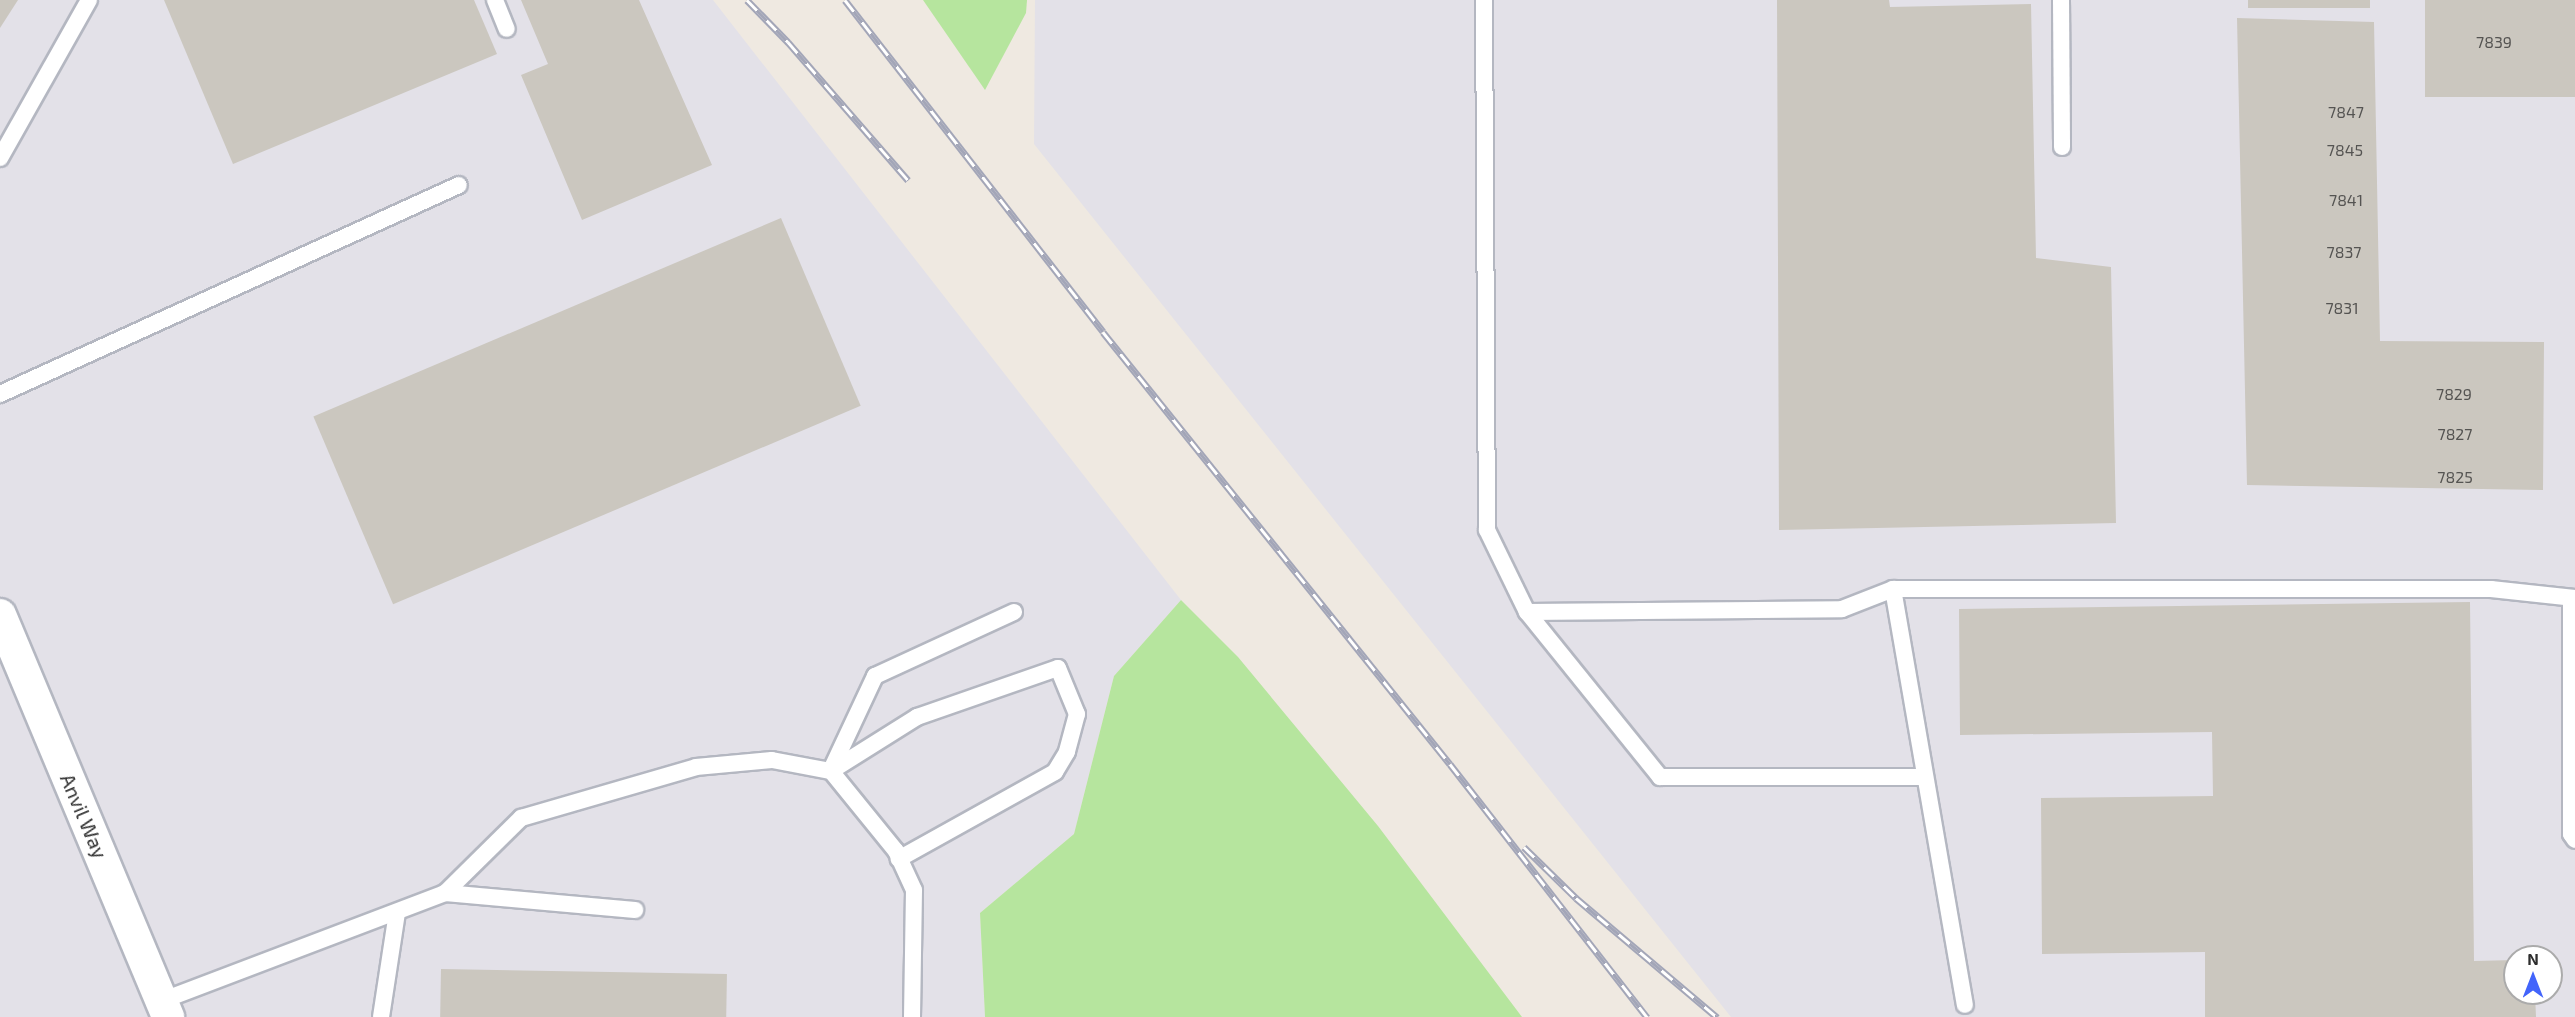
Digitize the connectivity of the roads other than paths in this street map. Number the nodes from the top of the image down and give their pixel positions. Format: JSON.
{"nodes":[{"id":1,"x":89,"y":0,"type":"edge"},
{"id":2,"x":495,"y":0,"type":"edge"},
{"id":3,"x":1484,"y":0,"type":"edge"},
{"id":4,"x":2061,"y":0,"type":"edge"},
{"id":5,"x":507,"y":29,"type":"dead end"},
{"id":6,"x":2062,"y":147,"type":"dead end"},
{"id":7,"x":0,"y":159,"type":"edge"},
{"id":8,"x":459,"y":185,"type":"dead end"},
{"id":9,"x":0,"y":394,"type":"edge"},
{"id":10,"x":1893,"y":589,"type":"junction"},
{"id":11,"x":2573,"y":598,"type":"edge"},
{"id":12,"x":1014,"y":612,"type":"dead end"},
{"id":13,"x":1527,"y":612,"type":"junction"},
{"id":14,"x":0,"y":615,"type":"edge"},
{"id":15,"x":831,"y":771,"type":"junction"},
{"id":16,"x":1925,"y":777,"type":"junction"},
{"id":17,"x":2575,"y":840,"type":"edge"},
{"id":18,"x":899,"y":859,"type":"junction"},
{"id":19,"x":445,"y":893,"type":"junction"},
{"id":20,"x":635,"y":910,"type":"dead end"},
{"id":21,"x":397,"y":912,"type":"junction"},
{"id":22,"x":1965,"y":1005,"type":"dead end"},
{"id":23,"x":165,"y":1009,"type":"edge"},
{"id":24,"x":381,"y":1017,"type":"edge"},
{"id":25,"x":912,"y":1017,"type":"edge"}],
"edges":[{"from":1,"to":7,"type":"lane"},
{"from":2,"to":5,"type":"lane"},
{"from":3,"to":13,"type":"lane"},
{"from":4,"to":6,"type":"lane"},
{"from":8,"to":9,"type":"lane"},
{"from":10,"to":11,"type":"lane"},
{"from":10,"to":13,"type":"lane"},
{"from":10,"to":16,"type":"lane"},
{"from":11,"to":17,"type":"lane"},
{"from":12,"to":15,"type":"lane"},
{"from":13,"to":16,"type":"lane"},
{"from":14,"to":23,"type":"street","name":"Anvil Way"},
{"from":15,"to":18,"type":"lane"},
{"from":15,"to":18,"type":"lane"},
{"from":15,"to":19,"type":"lane"},
{"from":16,"to":22,"type":"lane"},
{"from":18,"to":25,"type":"lane"},
{"from":19,"to":20,"type":"lane"},
{"from":19,"to":21,"type":"lane"},
{"from":21,"to":23,"type":"lane"},
{"from":21,"to":24,"type":"lane"}]}
